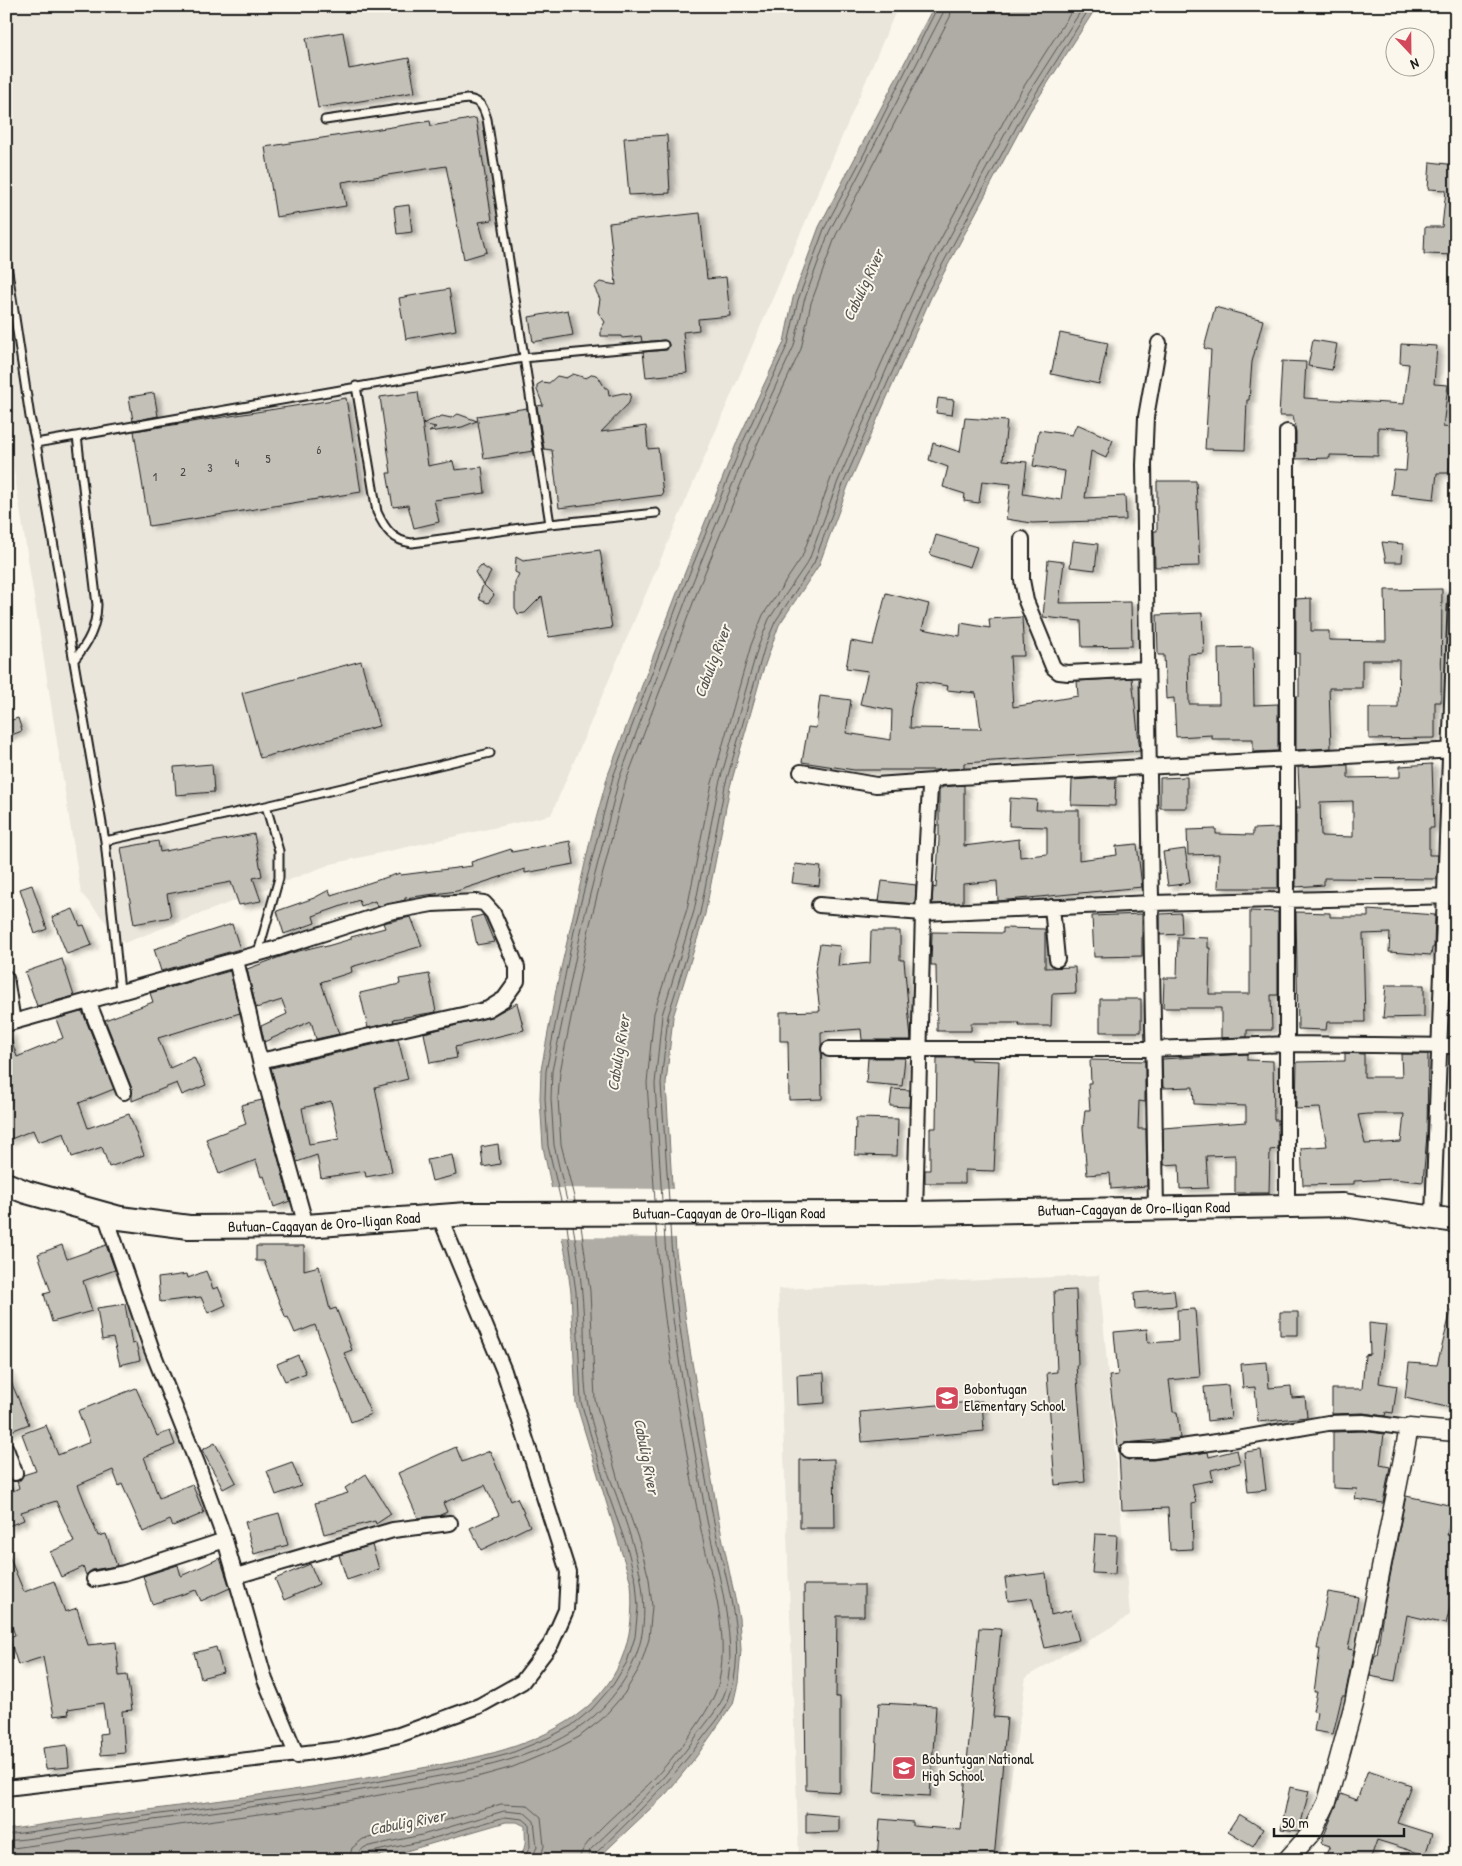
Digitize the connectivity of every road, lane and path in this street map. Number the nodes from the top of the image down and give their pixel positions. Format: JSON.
{"nodes":[{"id":1,"x":325,"y":120,"type":"dead end"},
{"id":2,"x":6,"y":258,"type":"edge"},
{"id":3,"x":1159,"y":343,"type":"dead end"},
{"id":4,"x":664,"y":344,"type":"dead end"},
{"id":5,"x":523,"y":358,"type":"junction"},
{"id":6,"x":356,"y":386,"type":"junction"},
{"id":7,"x":1287,"y":432,"type":"dead end"},
{"id":8,"x":77,"y":436,"type":"junction"},
{"id":9,"x":36,"y":443,"type":"junction"},
{"id":10,"x":656,"y":513,"type":"dead end"},
{"id":11,"x":550,"y":524,"type":"junction"},
{"id":12,"x":1022,"y":539,"type":"dead end"},
{"id":13,"x":1456,"y":596,"type":"edge"},
{"id":14,"x":74,"y":660,"type":"junction"},
{"id":15,"x":1146,"y":670,"type":"junction"},
{"id":16,"x":1452,"y":750,"type":"edge"},
{"id":17,"x":490,"y":753,"type":"dead end"},
{"id":18,"x":1286,"y":759,"type":"junction"},
{"id":19,"x":1150,"y":767,"type":"junction"},
{"id":20,"x":801,"y":772,"type":"dead end"},
{"id":21,"x":933,"y":782,"type":"junction"},
{"id":22,"x":266,"y":806,"type":"junction"},
{"id":23,"x":105,"y":841,"type":"junction"},
{"id":24,"x":1450,"y":897,"type":"edge"},
{"id":25,"x":1287,"y":900,"type":"junction"},
{"id":26,"x":1152,"y":903,"type":"junction"},
{"id":27,"x":819,"y":905,"type":"dead end"},
{"id":28,"x":1052,"y":907,"type":"junction"},
{"id":29,"x":924,"y":912,"type":"junction"},
{"id":30,"x":258,"y":953,"type":"junction"},
{"id":31,"x":1057,"y":959,"type":"dead end"},
{"id":32,"x":236,"y":960,"type":"junction"},
{"id":33,"x":6,"y":978,"type":"edge"},
{"id":34,"x":120,"y":991,"type":"junction"},
{"id":35,"x":88,"y":1001,"type":"junction"},
{"id":36,"x":10,"y":1023,"type":"edge"},
{"id":37,"x":1288,"y":1044,"type":"junction"},
{"id":38,"x":1439,"y":1046,"type":"junction"},
{"id":39,"x":1456,"y":1046,"type":"edge"},
{"id":40,"x":829,"y":1048,"type":"dead end"},
{"id":41,"x":920,"y":1048,"type":"junction"},
{"id":42,"x":1152,"y":1049,"type":"junction"},
{"id":43,"x":260,"y":1061,"type":"junction"},
{"id":44,"x":124,"y":1092,"type":"dead end"},
{"id":45,"x":6,"y":1184,"type":"edge"},
{"id":46,"x":1287,"y":1206,"type":"junction"},
{"id":47,"x":1156,"y":1209,"type":"junction"},
{"id":48,"x":915,"y":1213,"type":"junction"},
{"id":49,"x":105,"y":1214,"type":"junction"},
{"id":50,"x":439,"y":1216,"type":"junction"},
{"id":51,"x":1434,"y":1216,"type":"junction"},
{"id":52,"x":1456,"y":1221,"type":"edge"},
{"id":53,"x":306,"y":1226,"type":"junction"},
{"id":54,"x":1409,"y":1428,"type":"junction"},
{"id":55,"x":1456,"y":1432,"type":"edge"},
{"id":56,"x":6,"y":1449,"type":"edge"},
{"id":57,"x":1128,"y":1451,"type":"dead end"},
{"id":58,"x":15,"y":1473,"type":"dead end"},
{"id":59,"x":450,"y":1523,"type":"dead end"},
{"id":60,"x":225,"y":1540,"type":"junction"},
{"id":61,"x":236,"y":1576,"type":"junction"},
{"id":62,"x":94,"y":1579,"type":"dead end"},
{"id":63,"x":297,"y":1756,"type":"junction"},
{"id":64,"x":6,"y":1788,"type":"edge"},
{"id":65,"x":1287,"y":1860,"type":"edge"}],
"edges":[{"from":1,"to":5,"type":"lane"},
{"from":2,"to":9,"type":"lane"},
{"from":3,"to":15,"type":"street"},
{"from":4,"to":5,"type":"lane"},
{"from":5,"to":6,"type":"lane"},
{"from":5,"to":11,"type":"lane"},
{"from":6,"to":8,"type":"lane"},
{"from":6,"to":11,"type":"lane"},
{"from":7,"to":18,"type":"street"},
{"from":8,"to":9,"type":"lane"},
{"from":8,"to":14,"type":"lane"},
{"from":9,"to":14,"type":"lane"},
{"from":10,"to":11,"type":"lane"},
{"from":12,"to":15,"type":"street"},
{"from":13,"to":16,"type":"street"},
{"from":14,"to":23,"type":"lane"},
{"from":15,"to":19,"type":"street"},
{"from":16,"to":18,"type":"street"},
{"from":16,"to":24,"type":"street"},
{"from":17,"to":22,"type":"lane"},
{"from":18,"to":19,"type":"street"},
{"from":18,"to":25,"type":"street"},
{"from":19,"to":21,"type":"street"},
{"from":19,"to":26,"type":"street"},
{"from":20,"to":21,"type":"street"},
{"from":21,"to":29,"type":"street"},
{"from":22,"to":23,"type":"lane"},
{"from":22,"to":30,"type":"lane"},
{"from":23,"to":34,"type":"lane"},
{"from":24,"to":25,"type":"street"},
{"from":24,"to":38,"type":"street"},
{"from":25,"to":26,"type":"street"},
{"from":25,"to":37,"type":"street"},
{"from":26,"to":28,"type":"street"},
{"from":26,"to":42,"type":"street"},
{"from":27,"to":29,"type":"street"},
{"from":28,"to":29,"type":"street"},
{"from":28,"to":31,"type":"street"},
{"from":29,"to":41,"type":"street"},
{"from":30,"to":32,"type":"street"},
{"from":30,"to":43,"type":"street"},
{"from":32,"to":34,"type":"street"},
{"from":32,"to":43,"type":"street"},
{"from":33,"to":36,"type":"street"},
{"from":34,"to":35,"type":"street"},
{"from":35,"to":36,"type":"street"},
{"from":35,"to":44,"type":"street"},
{"from":37,"to":38,"type":"street"},
{"from":37,"to":42,"type":"street"},
{"from":37,"to":46,"type":"street"},
{"from":38,"to":39,"type":"street"},
{"from":38,"to":51,"type":"street"},
{"from":40,"to":41,"type":"street"},
{"from":41,"to":42,"type":"street"},
{"from":41,"to":48,"type":"street"},
{"from":42,"to":47,"type":"street"},
{"from":43,"to":53,"type":"street"},
{"from":45,"to":49,"type":"highway","name":"Butuan-Cagayan de Oro-Iligan Road"},
{"from":46,"to":47,"type":"highway","name":"Butuan-Cagayan de Oro-Iligan Road"},
{"from":46,"to":51,"type":"highway","name":"Butuan-Cagayan de Oro-Iligan Road"},
{"from":47,"to":48,"type":"highway","name":"Butuan-Cagayan de Oro-Iligan Road"},
{"from":48,"to":50,"type":"highway","name":"Butuan-Cagayan de Oro-Iligan Road"},
{"from":49,"to":53,"type":"highway","name":"Butuan-Cagayan de Oro-Iligan Road"},
{"from":49,"to":60,"type":"street"},
{"from":50,"to":53,"type":"highway","name":"Butuan-Cagayan de Oro-Iligan Road"},
{"from":50,"to":63,"type":"street"},
{"from":51,"to":52,"type":"highway","name":"Butuan-Cagayan de Oro-Iligan Road"},
{"from":54,"to":55,"type":"street"},
{"from":54,"to":57,"type":"street"},
{"from":54,"to":65,"type":"street"},
{"from":56,"to":58,"type":"street"},
{"from":59,"to":61,"type":"street"},
{"from":60,"to":61,"type":"street"},
{"from":60,"to":62,"type":"street"},
{"from":61,"to":63,"type":"street"},
{"from":63,"to":64,"type":"street"}]}
